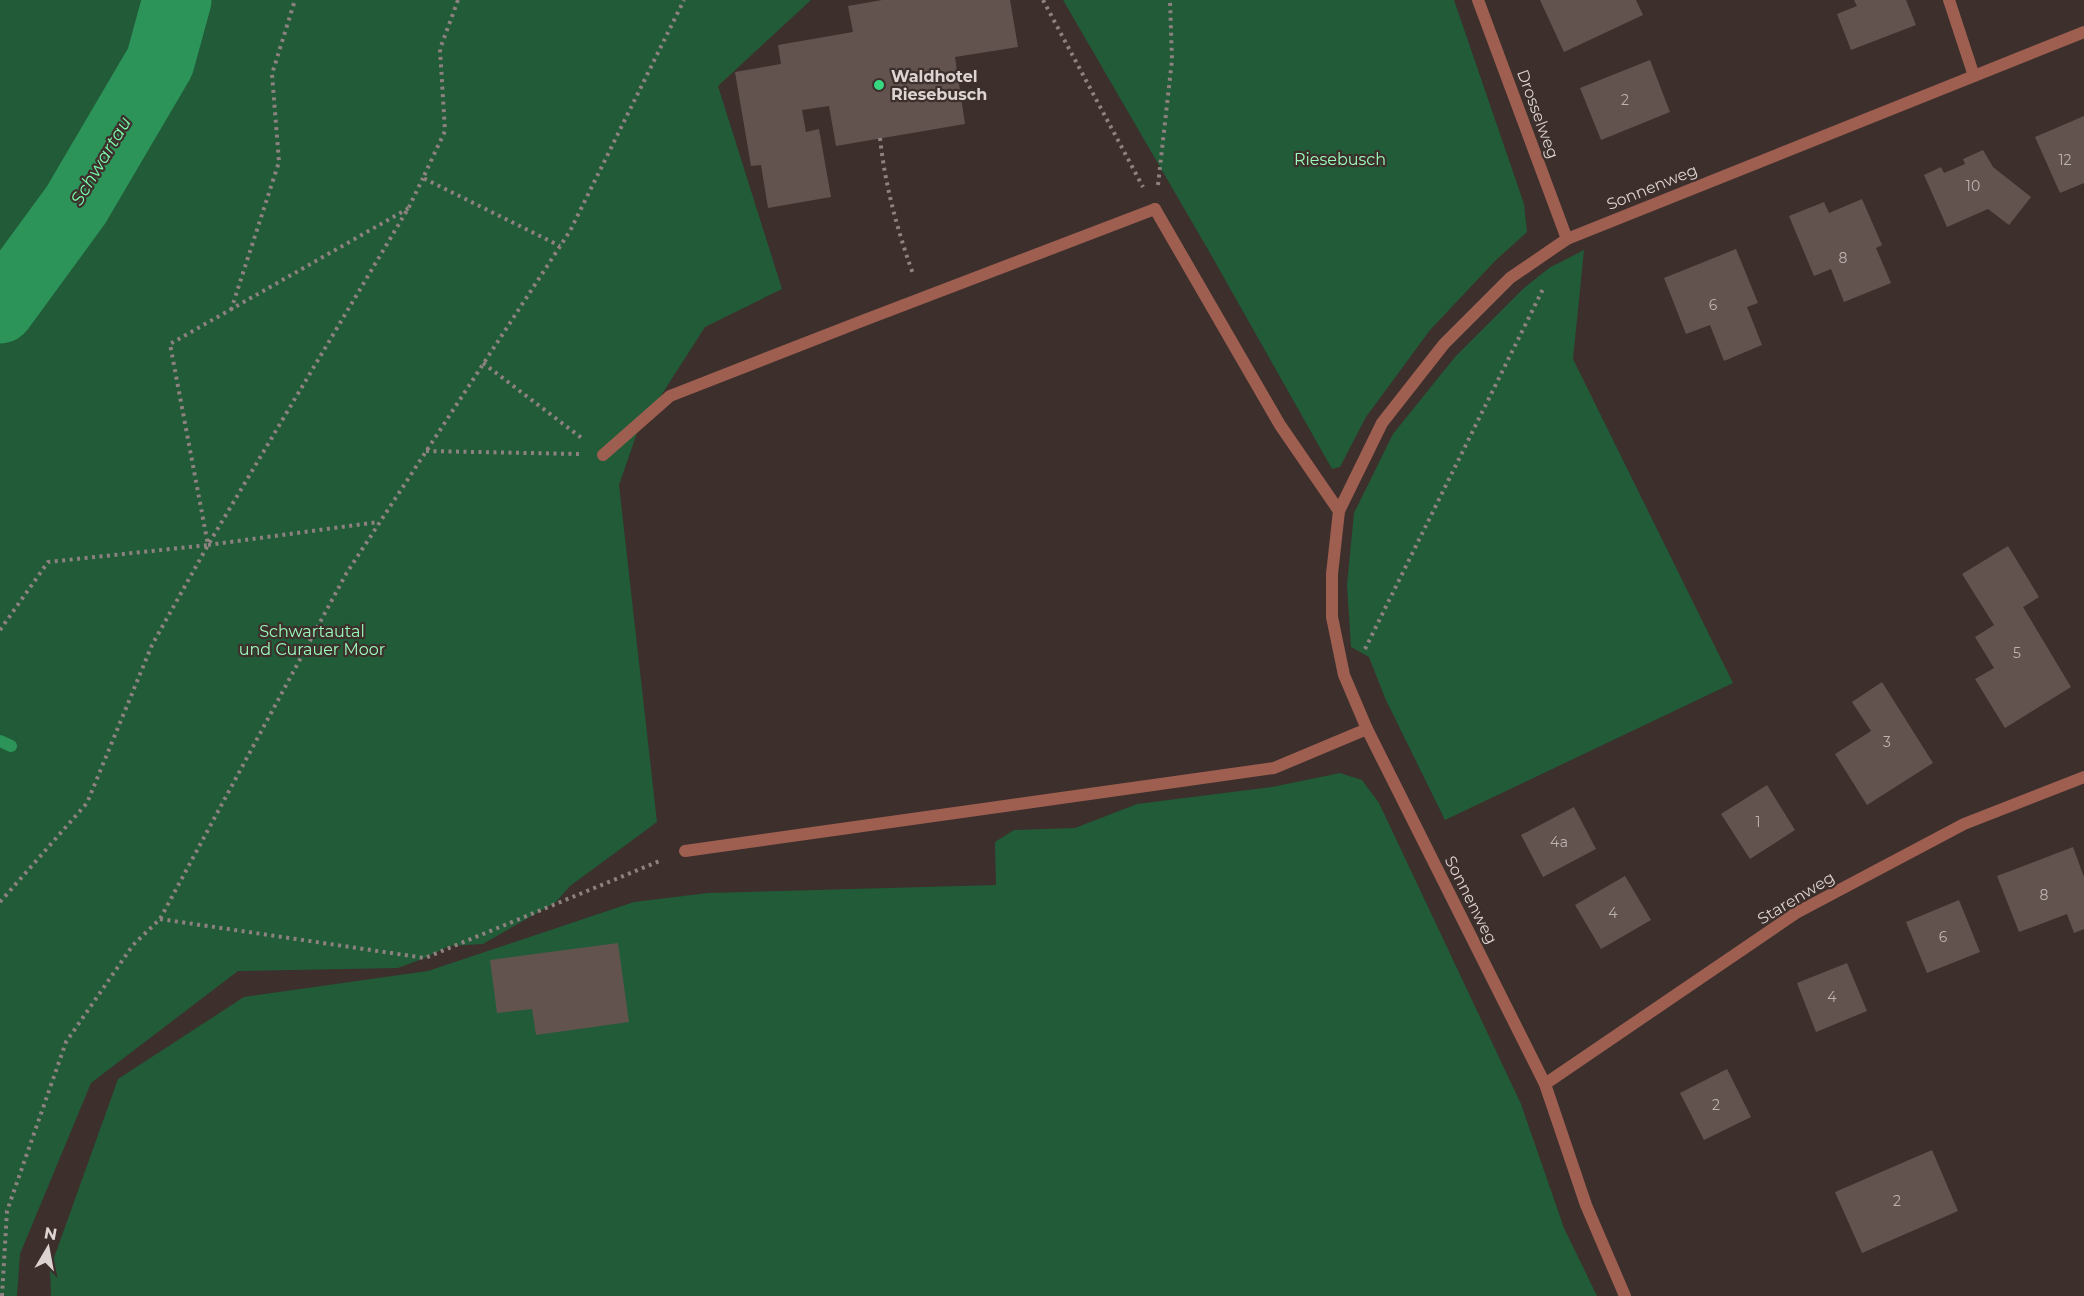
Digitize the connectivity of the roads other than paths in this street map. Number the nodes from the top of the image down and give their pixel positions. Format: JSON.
{"nodes":[{"id":1,"x":1478,"y":0,"type":"edge"},
{"id":2,"x":1949,"y":0,"type":"edge"},
{"id":3,"x":2084,"y":32,"type":"edge"},
{"id":4,"x":1974,"y":76,"type":"junction"},
{"id":5,"x":1567,"y":239,"type":"junction"},
{"id":6,"x":603,"y":455,"type":"road end"},
{"id":7,"x":1340,"y":511,"type":"junction"},
{"id":8,"x":1367,"y":729,"type":"junction"},
{"id":9,"x":2084,"y":777,"type":"edge"},
{"id":10,"x":685,"y":851,"type":"road end"},
{"id":11,"x":1545,"y":1084,"type":"junction"},
{"id":12,"x":1625,"y":1296,"type":"edge"}],
"edges":[{"from":1,"to":5,"type":"street","name":"Drosselweg"},
{"from":2,"to":4,"type":"street"},
{"from":3,"to":4,"type":"street","name":"Sonnenweg"},
{"from":4,"to":5,"type":"street","name":"Sonnenweg"},
{"from":5,"to":7,"type":"street","name":"Sonnenweg"},
{"from":6,"to":7,"type":"street"},
{"from":7,"to":8,"type":"street","name":"Sonnenweg"},
{"from":8,"to":10,"type":"street"},
{"from":8,"to":11,"type":"street","name":"Sonnenweg"},
{"from":9,"to":11,"type":"street","name":"Starenweg"},
{"from":11,"to":12,"type":"street","name":"Sonnenweg"}]}
